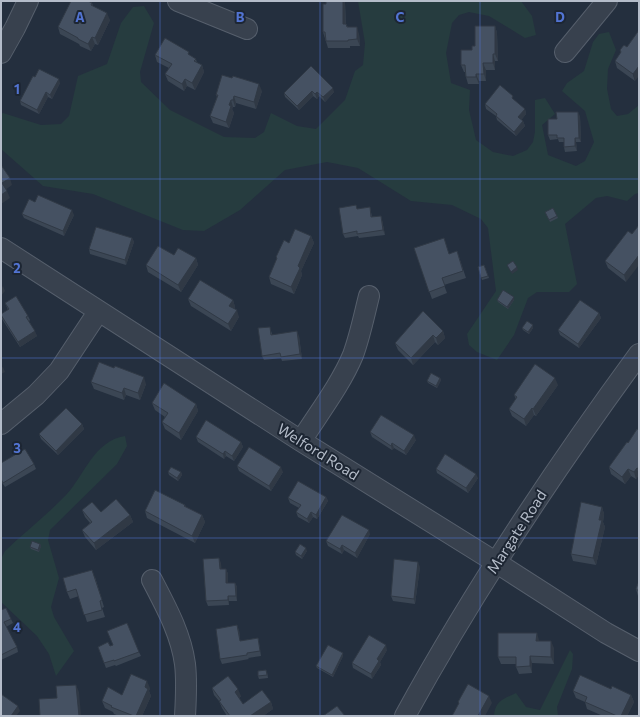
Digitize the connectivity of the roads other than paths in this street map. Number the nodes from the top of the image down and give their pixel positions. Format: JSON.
{"nodes":[{"id":1,"x":28,"y":1,"type":"edge"},
{"id":2,"x":178,"y":1,"type":"edge"},
{"id":3,"x":608,"y":1,"type":"edge"},
{"id":4,"x":247,"y":29,"type":"dead end"},
{"id":5,"x":565,"y":52,"type":"dead end"},
{"id":6,"x":1,"y":53,"type":"edge"},
{"id":7,"x":1,"y":248,"type":"edge"},
{"id":8,"x":369,"y":296,"type":"dead end"},
{"id":9,"x":98,"y":312,"type":"junction"},
{"id":10,"x":639,"y":354,"type":"edge"},
{"id":11,"x":1,"y":424,"type":"edge"},
{"id":12,"x":301,"y":441,"type":"junction"},
{"id":13,"x":496,"y":563,"type":"junction"},
{"id":14,"x":152,"y":580,"type":"dead end"},
{"id":15,"x":639,"y":651,"type":"edge"},
{"id":16,"x":185,"y":716,"type":"edge"},
{"id":17,"x":405,"y":716,"type":"edge"}],
"edges":[{"from":1,"to":6,"type":"street"},
{"from":2,"to":4,"type":"street"},
{"from":3,"to":5,"type":"street"},
{"from":7,"to":9,"type":"street","name":"Welford Road"},
{"from":8,"to":12,"type":"street"},
{"from":9,"to":11,"type":"street"},
{"from":9,"to":12,"type":"street","name":"Welford Road"},
{"from":10,"to":13,"type":"street","name":"Margate Road"},
{"from":12,"to":13,"type":"street","name":"Welford Road"},
{"from":13,"to":15,"type":"street","name":"Welford Road"},
{"from":13,"to":17,"type":"street","name":"Margate Road"},
{"from":14,"to":16,"type":"street"}]}
